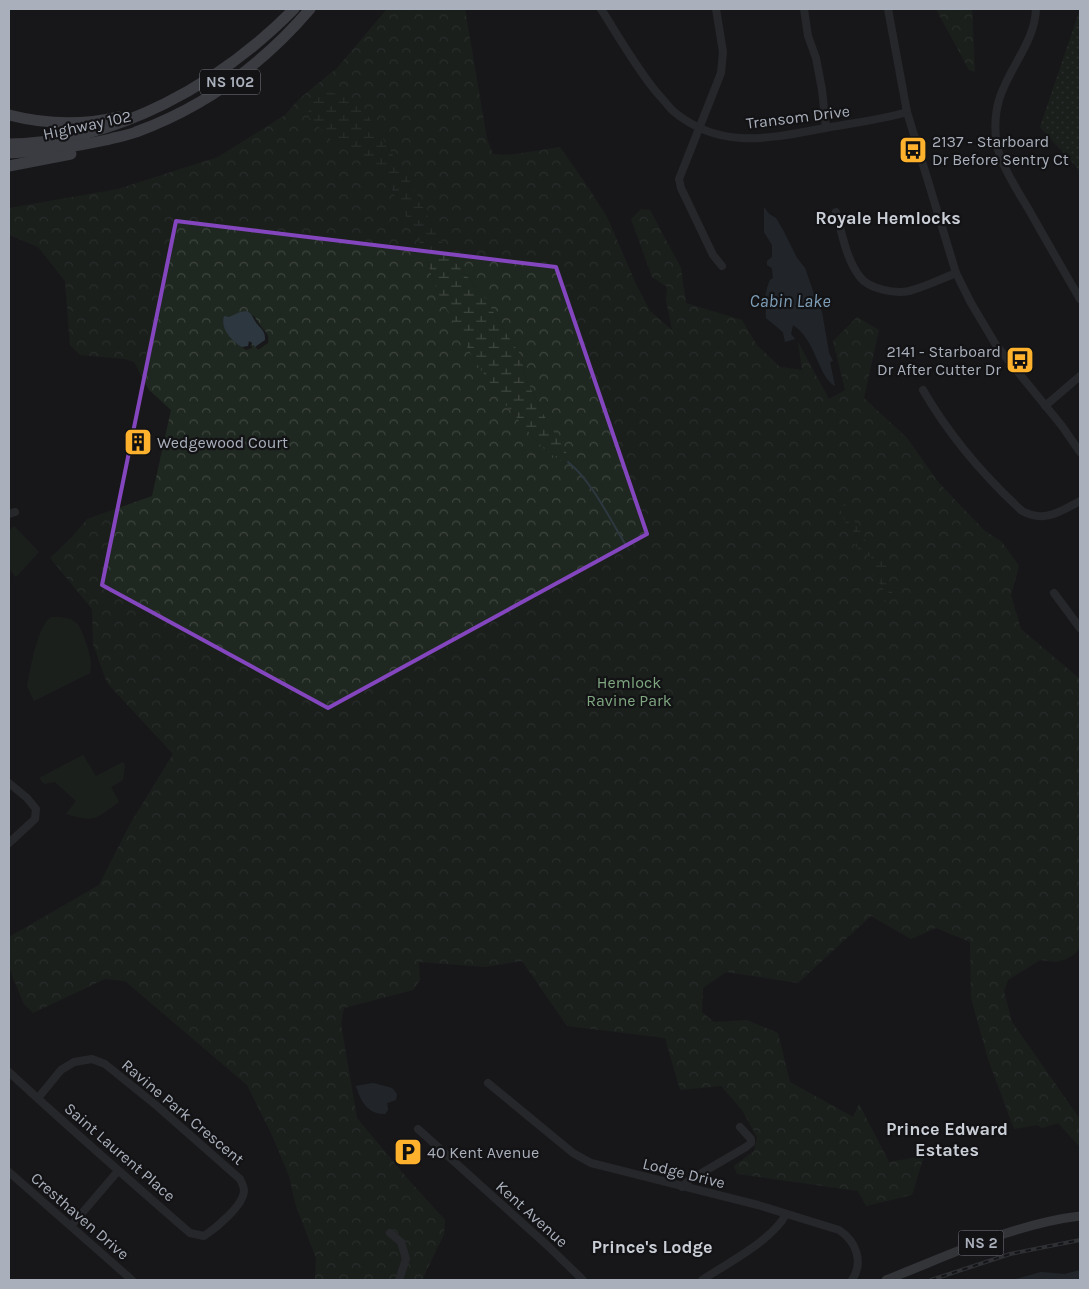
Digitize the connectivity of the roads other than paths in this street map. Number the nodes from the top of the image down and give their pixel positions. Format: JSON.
{"nodes":[{"id":1,"x":294,"y":9,"type":"edge"},
{"id":2,"x":310,"y":9,"type":"edge"},
{"id":3,"x":601,"y":9,"type":"edge"},
{"id":4,"x":716,"y":9,"type":"edge"},
{"id":5,"x":804,"y":9,"type":"edge"},
{"id":6,"x":888,"y":9,"type":"edge"},
{"id":7,"x":1036,"y":9,"type":"edge"},
{"id":8,"x":163,"y":103,"type":"junction"},
{"id":9,"x":907,"y":112,"type":"junction"},
{"id":10,"x":9,"y":115,"type":"edge"},
{"id":11,"x":700,"y":128,"type":"junction"},
{"id":12,"x":826,"y":128,"type":"junction"},
{"id":13,"x":134,"y":133,"type":"junction"},
{"id":14,"x":9,"y":144,"type":"edge"},
{"id":15,"x":9,"y":153,"type":"edge"},
{"id":16,"x":9,"y":166,"type":"edge"},
{"id":17,"x":836,"y":212,"type":"dead end"},
{"id":18,"x":722,"y":266,"type":"dead end"},
{"id":19,"x":956,"y":272,"type":"junction"},
{"id":20,"x":1080,"y":299,"type":"edge"},
{"id":21,"x":1080,"y":376,"type":"edge"},
{"id":22,"x":923,"y":390,"type":"dead end"},
{"id":23,"x":1045,"y":406,"type":"junction"},
{"id":24,"x":1080,"y":452,"type":"edge"},
{"id":25,"x":1080,"y":501,"type":"edge"},
{"id":26,"x":1054,"y":592,"type":"dead end"},
{"id":27,"x":1080,"y":628,"type":"edge"},
{"id":28,"x":9,"y":783,"type":"edge"},
{"id":29,"x":9,"y":843,"type":"edge"},
{"id":30,"x":9,"y":1072,"type":"edge"},
{"id":31,"x":488,"y":1083,"type":"dead end"},
{"id":32,"x":38,"y":1098,"type":"junction"},
{"id":33,"x":740,"y":1127,"type":"dead end"},
{"id":34,"x":418,"y":1129,"type":"dead end"},
{"id":35,"x":118,"y":1171,"type":"junction"},
{"id":36,"x":9,"y":1172,"type":"edge"},
{"id":37,"x":682,"y":1187,"type":"junction"},
{"id":38,"x":786,"y":1214,"type":"junction"},
{"id":39,"x":1080,"y":1216,"type":"edge"},
{"id":40,"x":71,"y":1226,"type":"junction"},
{"id":41,"x":218,"y":1227,"type":"joint"},
{"id":42,"x":390,"y":1233,"type":"dead end"},
{"id":43,"x":132,"y":1280,"type":"edge"},
{"id":44,"x":399,"y":1280,"type":"edge"},
{"id":45,"x":583,"y":1280,"type":"edge"},
{"id":46,"x":702,"y":1280,"type":"edge"},
{"id":47,"x":852,"y":1280,"type":"edge"},
{"id":48,"x":886,"y":1280,"type":"edge"}],
"edges":[{"from":1,"to":8,"type":"highway","name":"Highway 102","number":"NS 102"},
{"from":2,"to":13,"type":"highway","name":"Highway 102","number":"NS 102"},
{"from":3,"to":11,"type":"street","name":"Transom Drive"},
{"from":4,"to":11,"type":"street"},
{"from":5,"to":12,"type":"street"},
{"from":6,"to":9,"type":"street"},
{"from":7,"to":20,"type":"street"},
{"from":8,"to":10,"type":"highway"},
{"from":8,"to":14,"type":"highway","name":"Highway 102","number":"NS 102"},
{"from":9,"to":12,"type":"street","name":"Transom Drive"},
{"from":9,"to":19,"type":"street"},
{"from":11,"to":12,"type":"street","name":"Transom Drive"},
{"from":11,"to":18,"type":"street"},
{"from":13,"to":15,"type":"highway","name":"Highway 102","number":"NS 102"},
{"from":13,"to":16,"type":"highway"},
{"from":17,"to":19,"type":"street"},
{"from":19,"to":23,"type":"street"},
{"from":21,"to":23,"type":"street"},
{"from":22,"to":25,"type":"street"},
{"from":23,"to":24,"type":"street"},
{"from":26,"to":27,"type":"street"},
{"from":28,"to":29,"type":"street"},
{"from":30,"to":32,"type":"street","name":"Saint Laurent Place"},
{"from":31,"to":37,"type":"street","name":"Lodge Drive"},
{"from":32,"to":35,"type":"street","name":"Saint Laurent Place"},
{"from":32,"to":41,"type":"street","name":"Ravine Park Crescent"},
{"from":33,"to":37,"type":"street"},
{"from":34,"to":45,"type":"street","name":"Kent Avenue"},
{"from":35,"to":40,"type":"street"},
{"from":35,"to":41,"type":"street","name":"Saint Laurent Place"},
{"from":36,"to":40,"type":"street","name":"Cresthaven Drive"},
{"from":37,"to":38,"type":"street","name":"Lodge Drive"},
{"from":38,"to":46,"type":"street"},
{"from":38,"to":47,"type":"street","name":"Lodge Drive"},
{"from":39,"to":48,"type":"main road","number":"NS 2"},
{"from":40,"to":43,"type":"street","name":"Cresthaven Drive"},
{"from":42,"to":44,"type":"street"}]}
